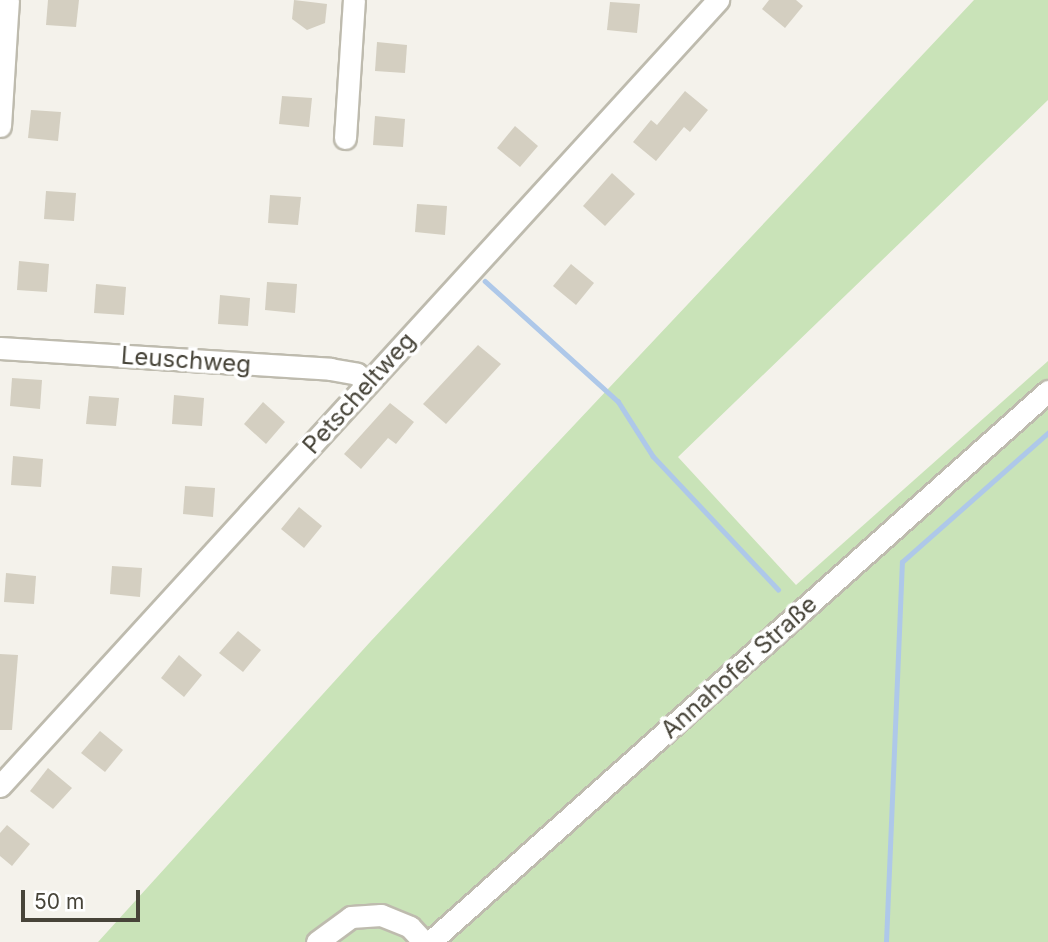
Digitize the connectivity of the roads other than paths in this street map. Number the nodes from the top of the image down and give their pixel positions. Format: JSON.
{"nodes":[{"id":1,"x":8,"y":0,"type":"edge"},
{"id":2,"x":354,"y":0,"type":"edge"},
{"id":3,"x":719,"y":0,"type":"edge"},
{"id":4,"x":0,"y":126,"type":"edge"},
{"id":5,"x":345,"y":138,"type":"dead end"},
{"id":6,"x":0,"y":348,"type":"edge"},
{"id":7,"x":367,"y":384,"type":"junction"},
{"id":8,"x":1048,"y":391,"type":"edge"},
{"id":9,"x":0,"y":786,"type":"edge"},
{"id":10,"x":317,"y":942,"type":"edge"},
{"id":11,"x":424,"y":942,"type":"edge"},
{"id":12,"x":430,"y":942,"type":"edge"}],
"edges":[{"from":1,"to":4,"type":"street"},
{"from":2,"to":5,"type":"street"},
{"from":3,"to":7,"type":"street","name":"Petscheltweg"},
{"from":6,"to":7,"type":"street","name":"Leuschweg"},
{"from":7,"to":9,"type":"street","name":"Petscheltweg"},
{"from":8,"to":12,"type":"street","name":"Annahofer Straße"},
{"from":10,"to":11,"type":"street"}]}
